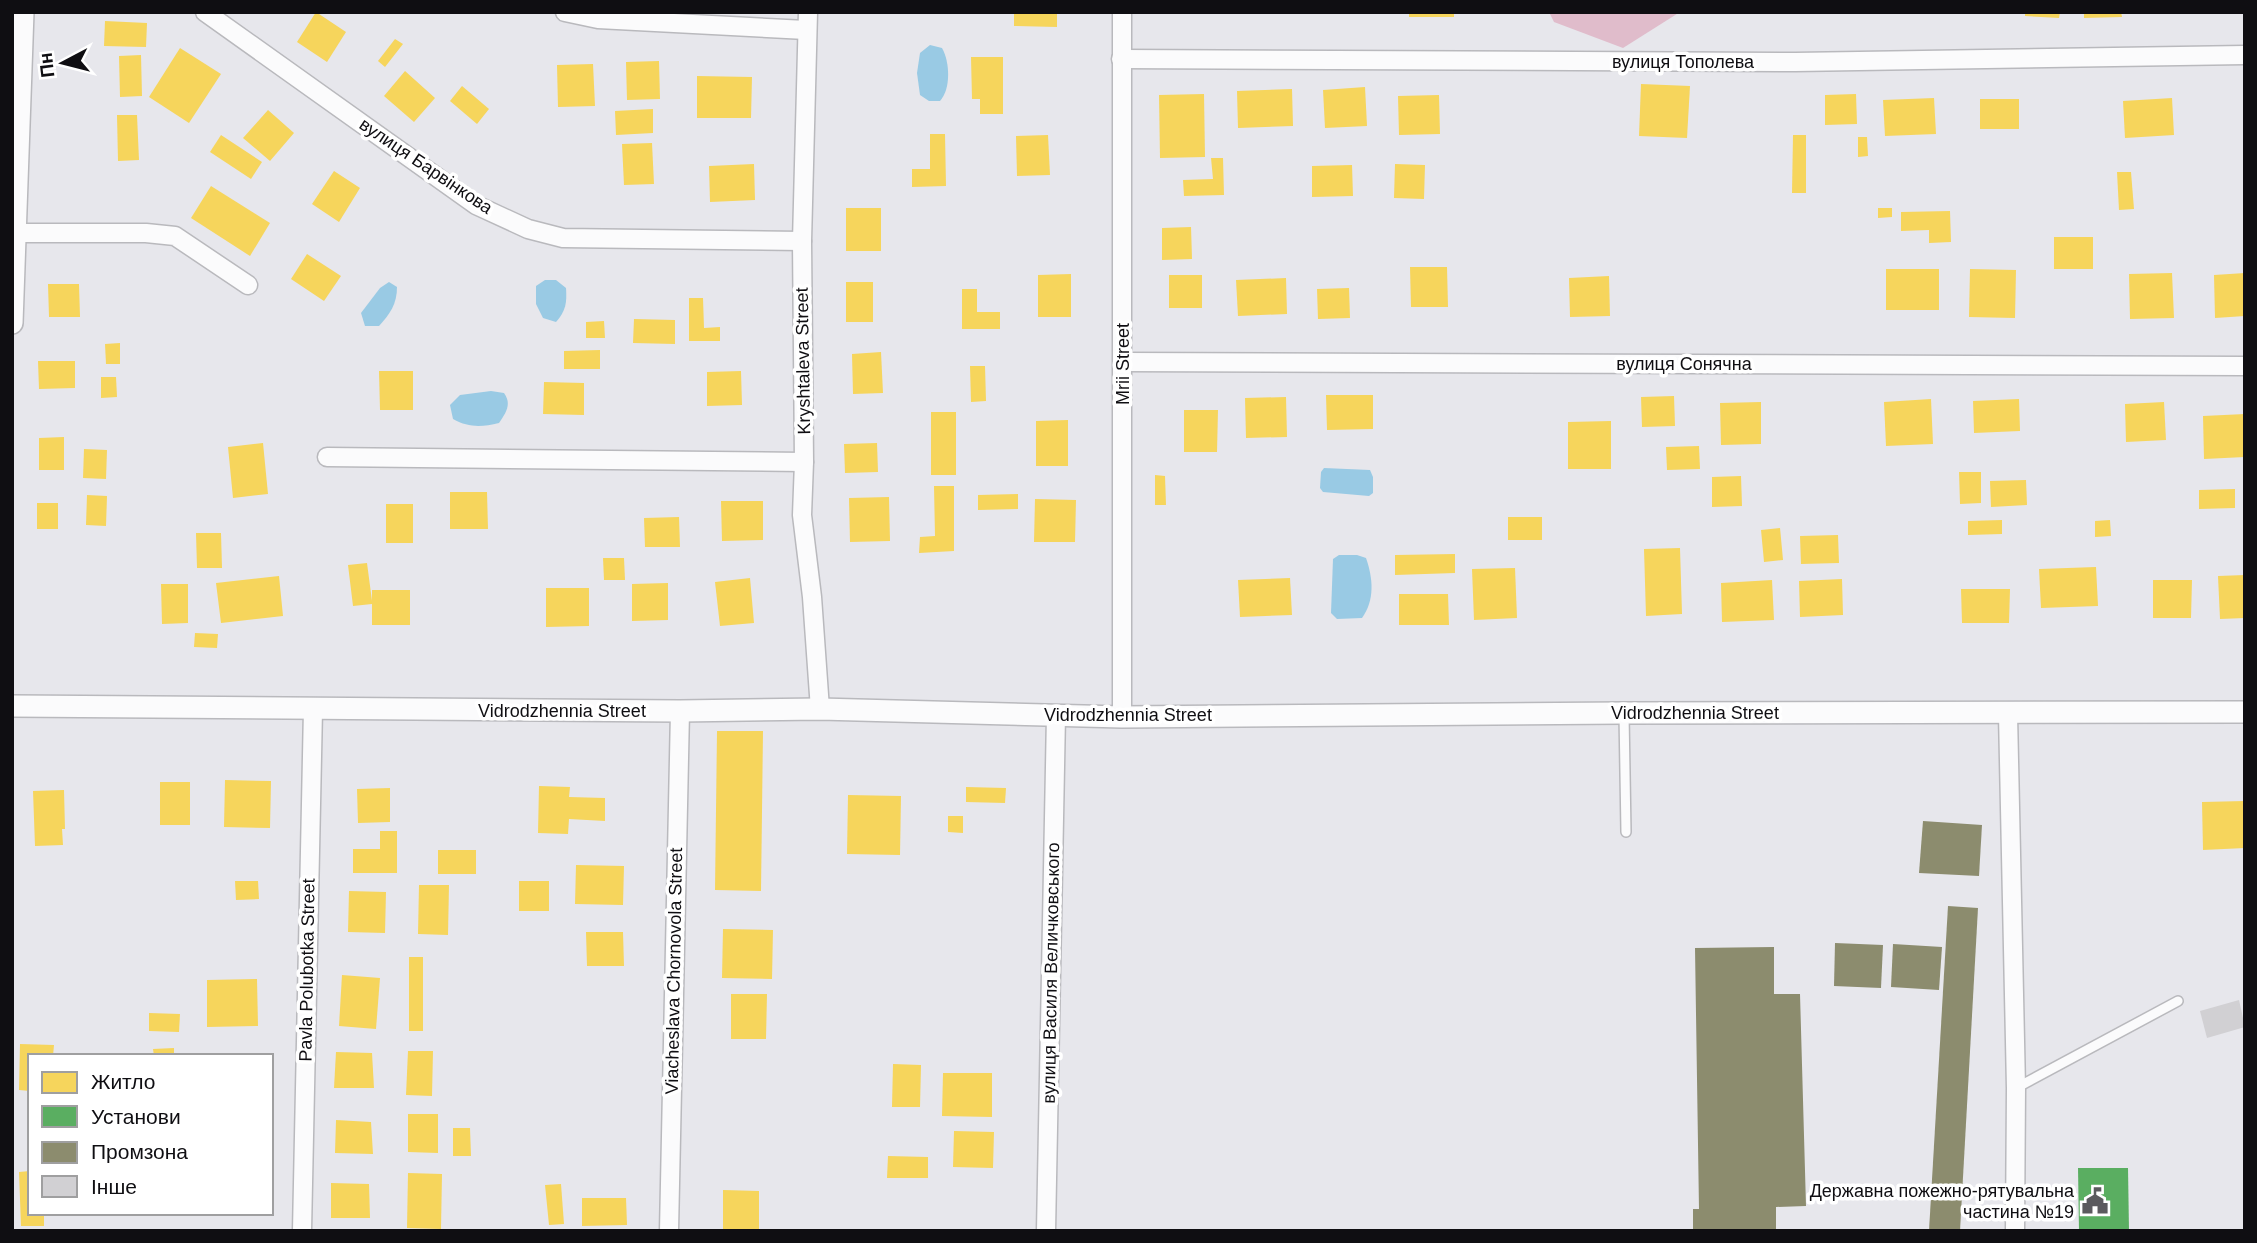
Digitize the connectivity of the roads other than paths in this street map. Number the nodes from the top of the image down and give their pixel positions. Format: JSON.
{"nodes":[{"id":1,"x":23,"y":12,"type":"edge"},
{"id":2,"x":205,"y":12,"type":"edge"},
{"id":3,"x":565,"y":12,"type":"edge"},
{"id":4,"x":1122,"y":12,"type":"edge"},
{"id":5,"x":807,"y":21,"type":"edge"},
{"id":6,"x":2245,"y":55,"type":"edge"},
{"id":7,"x":1121,"y":59,"type":"junction"},
{"id":8,"x":16,"y":233,"type":"junction"},
{"id":9,"x":802,"y":242,"type":"junction"},
{"id":10,"x":248,"y":285,"type":"dead end"},
{"id":11,"x":12,"y":323,"type":"edge"},
{"id":12,"x":1123,"y":362,"type":"junction"},
{"id":13,"x":2245,"y":366,"type":"edge"},
{"id":14,"x":327,"y":457,"type":"dead end"},
{"id":15,"x":804,"y":462,"type":"junction"},
{"id":16,"x":12,"y":706,"type":"edge"},
{"id":17,"x":313,"y":709,"type":"junction"},
{"id":18,"x":820,"y":709,"type":"junction"},
{"id":19,"x":680,"y":712,"type":"junction"},
{"id":20,"x":2245,"y":712,"type":"edge"},
{"id":21,"x":1624,"y":713,"type":"junction"},
{"id":22,"x":2008,"y":713,"type":"junction"},
{"id":23,"x":1056,"y":715,"type":"junction"},
{"id":24,"x":1122,"y":717,"type":"junction"},
{"id":25,"x":1626,"y":832,"type":"dead end"},
{"id":26,"x":2178,"y":1001,"type":"dead end"},
{"id":27,"x":2016,"y":1087,"type":"junction"},
{"id":28,"x":302,"y":1231,"type":"edge"},
{"id":29,"x":669,"y":1231,"type":"edge"},
{"id":30,"x":1046,"y":1231,"type":"edge"},
{"id":31,"x":2015,"y":1231,"type":"edge"}],
"edges":[{"from":1,"to":8,"type":"street"},
{"from":2,"to":9,"type":"street","name":"вулиця Барвінкова"},
{"from":3,"to":5,"type":"street"},
{"from":4,"to":7,"type":"street","name":"Mrii Street"},
{"from":5,"to":9,"type":"street","name":"Kryshtaleva Street"},
{"from":6,"to":7,"type":"street","name":"вулиця Тополева"},
{"from":7,"to":12,"type":"street","name":"Mrii Street"},
{"from":8,"to":10,"type":"street"},
{"from":8,"to":11,"type":"street"},
{"from":9,"to":15,"type":"street","name":"Kryshtaleva Street"},
{"from":12,"to":13,"type":"street","name":"вулиця Сонячна"},
{"from":12,"to":24,"type":"street","name":"Mrii Street"},
{"from":14,"to":15,"type":"street"},
{"from":15,"to":18,"type":"street","name":"Kryshtaleva Street"},
{"from":16,"to":17,"type":"street","name":"Vidrodzhennia Street"},
{"from":17,"to":19,"type":"street","name":"Vidrodzhennia Street"},
{"from":17,"to":28,"type":"street","name":"Pavla Polubotka Street"},
{"from":18,"to":19,"type":"street","name":"Vidrodzhennia Street"},
{"from":18,"to":23,"type":"street","name":"Vidrodzhennia Street"},
{"from":19,"to":29,"type":"street","name":"Viacheslava Chornovola Street"},
{"from":20,"to":22,"type":"street","name":"Vidrodzhennia Street"},
{"from":21,"to":22,"type":"street","name":"Vidrodzhennia Street"},
{"from":21,"to":24,"type":"street","name":"Vidrodzhennia Street"},
{"from":21,"to":25,"type":"lane"},
{"from":22,"to":27,"type":"street"},
{"from":23,"to":24,"type":"street","name":"Vidrodzhennia Street"},
{"from":23,"to":30,"type":"street","name":"вулиця Василя Величковського"},
{"from":26,"to":27,"type":"lane"},
{"from":27,"to":31,"type":"street"}]}
